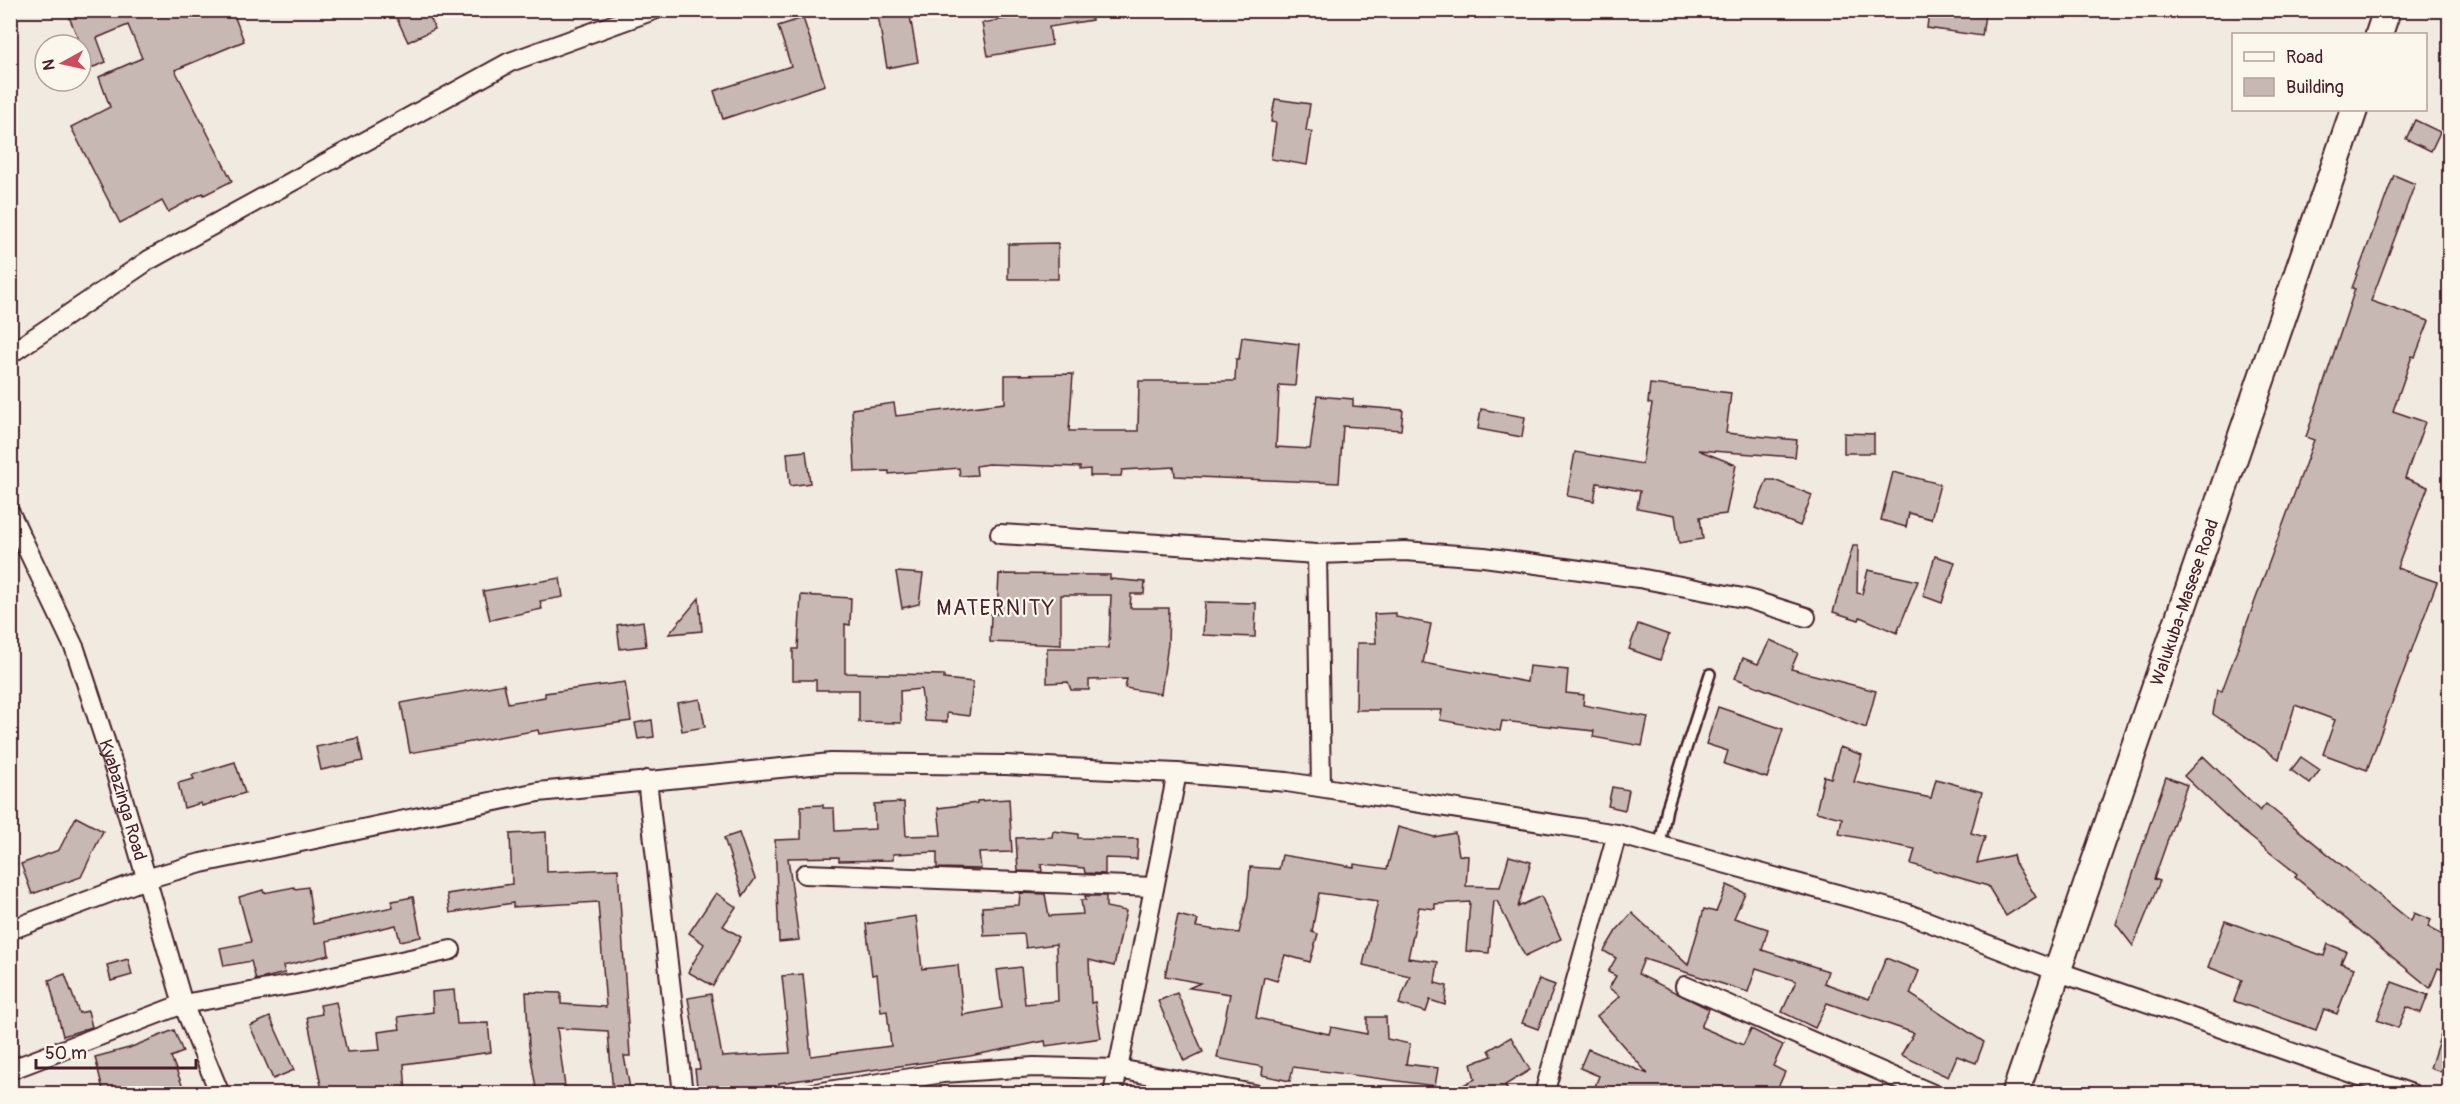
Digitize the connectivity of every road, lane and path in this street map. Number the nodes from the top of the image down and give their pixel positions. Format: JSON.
{"nodes":[{"id":1,"x":654,"y":10,"type":"edge"},
{"id":2,"x":2387,"y":10,"type":"edge"},
{"id":3,"x":2379,"y":33,"type":"edge"},
{"id":4,"x":2354,"y":111,"type":"edge"},
{"id":5,"x":10,"y":354,"type":"edge"},
{"id":6,"x":10,"y":513,"type":"edge"},
{"id":7,"x":1000,"y":534,"type":"dead end"},
{"id":8,"x":1317,"y":554,"type":"junction"},
{"id":9,"x":1806,"y":618,"type":"dead end"},
{"id":10,"x":1710,"y":674,"type":"dead end"},
{"id":11,"x":1177,"y":773,"type":"junction"},
{"id":12,"x":647,"y":780,"type":"junction"},
{"id":13,"x":1321,"y":786,"type":"junction"},
{"id":14,"x":1617,"y":834,"type":"junction"},
{"id":15,"x":1660,"y":845,"type":"junction"},
{"id":16,"x":805,"y":874,"type":"dead end"},
{"id":17,"x":146,"y":879,"type":"junction"},
{"id":18,"x":1154,"y":887,"type":"junction"},
{"id":19,"x":10,"y":930,"type":"edge"},
{"id":20,"x":451,"y":950,"type":"dead end"},
{"id":21,"x":2059,"y":972,"type":"junction"},
{"id":22,"x":1685,"y":987,"type":"dead end"},
{"id":23,"x":183,"y":1004,"type":"junction"},
{"id":24,"x":1118,"y":1069,"type":"junction"},
{"id":25,"x":10,"y":1070,"type":"edge"},
{"id":26,"x":220,"y":1094,"type":"edge"},
{"id":27,"x":683,"y":1094,"type":"edge"},
{"id":28,"x":809,"y":1094,"type":"edge"},
{"id":29,"x":1113,"y":1094,"type":"edge"},
{"id":30,"x":1254,"y":1094,"type":"edge"},
{"id":31,"x":1544,"y":1094,"type":"edge"},
{"id":32,"x":1933,"y":1094,"type":"edge"},
{"id":33,"x":2015,"y":1094,"type":"edge"},
{"id":34,"x":2412,"y":1094,"type":"edge"}],
"edges":[{"from":1,"to":5,"type":"street"},
{"from":2,"to":3,"type":"street"},
{"from":4,"to":21,"type":"street","name":"Walukuba-Masese Road"},
{"from":6,"to":17,"type":"street","name":"Kyabazinga Road"},
{"from":7,"to":8,"type":"street"},
{"from":8,"to":9,"type":"street"},
{"from":8,"to":13,"type":"street"},
{"from":10,"to":15,"type":"lane"},
{"from":11,"to":12,"type":"street"},
{"from":11,"to":13,"type":"street"},
{"from":11,"to":18,"type":"street"},
{"from":12,"to":17,"type":"street"},
{"from":12,"to":27,"type":"street"},
{"from":13,"to":14,"type":"street"},
{"from":14,"to":15,"type":"street"},
{"from":14,"to":31,"type":"street"},
{"from":15,"to":21,"type":"street"},
{"from":16,"to":18,"type":"street"},
{"from":17,"to":19,"type":"street"},
{"from":17,"to":23,"type":"street","name":"Kyabazinga Road"},
{"from":18,"to":24,"type":"street"},
{"from":20,"to":23,"type":"street"},
{"from":21,"to":33,"type":"street","name":"Walukuba-Masese Road"},
{"from":21,"to":34,"type":"street"},
{"from":22,"to":32,"type":"street"},
{"from":23,"to":25,"type":"street"},
{"from":23,"to":26,"type":"street","name":"Kyabazinga Road"},
{"from":24,"to":28,"type":"street"},
{"from":24,"to":29,"type":"street"},
{"from":24,"to":30,"type":"street"}]}
